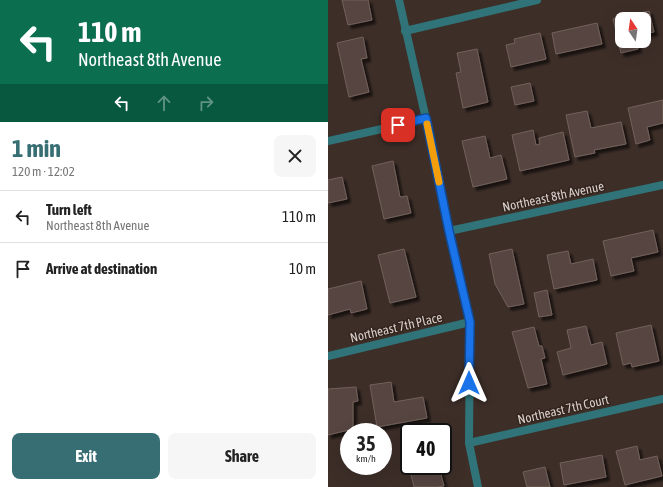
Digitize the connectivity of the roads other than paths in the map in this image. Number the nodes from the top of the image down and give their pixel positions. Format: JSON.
{"nodes":[{"id":1,"x":398,"y":0,"type":"edge"},
{"id":2,"x":537,"y":0,"type":"edge"},
{"id":3,"x":405,"y":31,"type":"junction"},
{"id":4,"x":426,"y":118,"type":"junction"},
{"id":5,"x":328,"y":141,"type":"edge"},
{"id":6,"x":663,"y":185,"type":"edge"},
{"id":7,"x":449,"y":231,"type":"junction"},
{"id":8,"x":470,"y":322,"type":"junction"},
{"id":9,"x":328,"y":356,"type":"edge"},
{"id":10,"x":663,"y":399,"type":"edge"},
{"id":11,"x":469,"y":443,"type":"junction"},
{"id":12,"x":478,"y":487,"type":"edge"}],
"edges":[{"from":1,"to":3,"type":"street"},
{"from":2,"to":3,"type":"street"},
{"from":3,"to":4,"type":"street"},
{"from":4,"to":5,"type":"street"},
{"from":4,"to":7,"type":"street"},
{"from":6,"to":7,"type":"street","name":"Northeast 8th Avenue"},
{"from":7,"to":8,"type":"street"},
{"from":8,"to":9,"type":"street","name":"Northeast 7th Place"},
{"from":8,"to":11,"type":"street"},
{"from":10,"to":11,"type":"street","name":"Northeast 7th Court"},
{"from":11,"to":12,"type":"street"}]}
